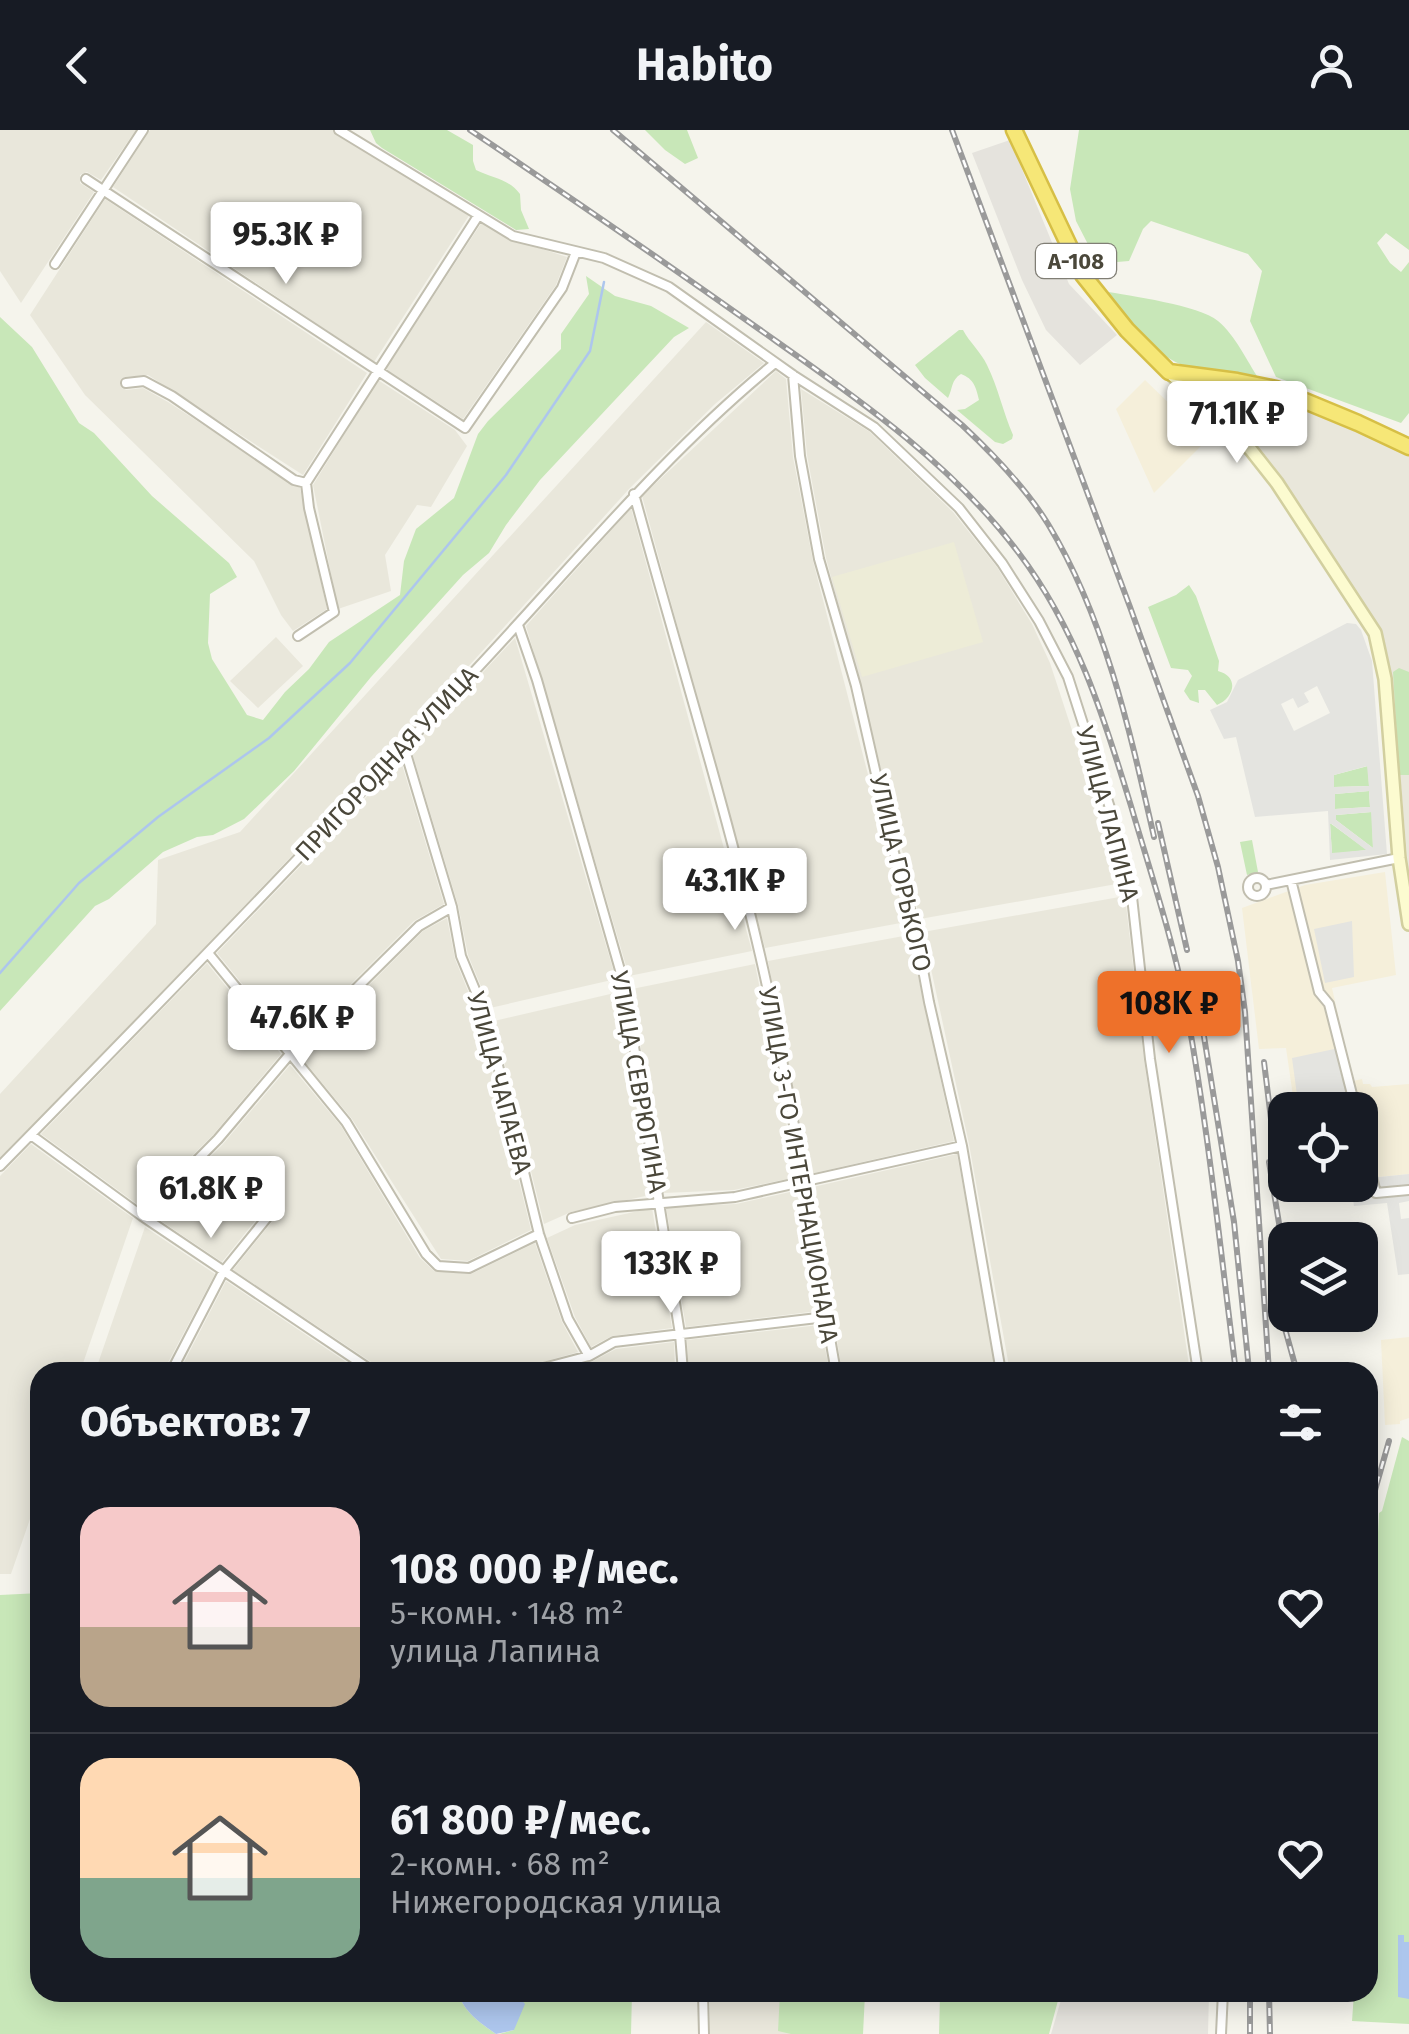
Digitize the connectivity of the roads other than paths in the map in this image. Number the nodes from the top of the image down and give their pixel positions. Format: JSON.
{"nodes":[{"id":1,"x":144,"y":130,"type":"edge"},
{"id":2,"x":339,"y":130,"type":"edge"},
{"id":3,"x":1014,"y":130,"type":"edge"},
{"id":4,"x":86,"y":179,"type":"dead end"},
{"id":5,"x":104,"y":190,"type":"junction"},
{"id":6,"x":478,"y":216,"type":"junction"},
{"id":7,"x":576,"y":252,"type":"junction"},
{"id":8,"x":55,"y":264,"type":"dead end"},
{"id":9,"x":775,"y":363,"type":"junction"},
{"id":10,"x":376,"y":371,"type":"junction"},
{"id":11,"x":1169,"y":372,"type":"junction"},
{"id":12,"x":793,"y":376,"type":"junction"},
{"id":13,"x":1236,"y":381,"type":"junction"},
{"id":14,"x":126,"y":383,"type":"dead end"},
{"id":15,"x":1223,"y":423,"type":"junction"},
{"id":16,"x":1409,"y":447,"type":"edge"},
{"id":17,"x":306,"y":483,"type":"junction"},
{"id":18,"x":634,"y":494,"type":"junction"},
{"id":19,"x":518,"y":625,"type":"junction"},
{"id":20,"x":298,"y":636,"type":"dead end"},
{"id":21,"x":404,"y":748,"type":"junction"},
{"id":22,"x":1399,"y":858,"type":"junction"},
{"id":23,"x":1291,"y":880,"type":"junction"},
{"id":24,"x":1266,"y":885,"type":"dead end"},
{"id":25,"x":452,"y":907,"type":"junction"},
{"id":26,"x":1409,"y":924,"type":"edge"},
{"id":27,"x":208,"y":953,"type":"junction"},
{"id":28,"x":290,"y":1054,"type":"junction"},
{"id":29,"x":1351,"y":1092,"type":"edge"},
{"id":30,"x":31,"y":1134,"type":"junction"},
{"id":31,"x":962,"y":1146,"type":"junction"},
{"id":32,"x":0,"y":1166,"type":"edge"},
{"id":33,"x":805,"y":1182,"type":"junction"},
{"id":34,"x":1409,"y":1190,"type":"edge"},
{"id":35,"x":1378,"y":1193,"type":"edge"},
{"id":36,"x":659,"y":1202,"type":"junction"},
{"id":37,"x":274,"y":1208,"type":"dead end"},
{"id":38,"x":142,"y":1216,"type":"junction"},
{"id":39,"x":572,"y":1218,"type":"dead end"},
{"id":40,"x":539,"y":1234,"type":"junction"},
{"id":41,"x":224,"y":1272,"type":"junction"},
{"id":42,"x":826,"y":1317,"type":"junction"},
{"id":43,"x":680,"y":1334,"type":"junction"},
{"id":44,"x":588,"y":1356,"type":"junction"},
{"id":45,"x":176,"y":1362,"type":"edge"},
{"id":46,"x":359,"y":1362,"type":"edge"},
{"id":47,"x":566,"y":1362,"type":"edge"},
{"id":48,"x":682,"y":1362,"type":"edge"},
{"id":49,"x":834,"y":1362,"type":"edge"},
{"id":50,"x":999,"y":1362,"type":"edge"},
{"id":51,"x":1196,"y":1362,"type":"edge"},
{"id":52,"x":702,"y":2002,"type":"edge"},
{"id":53,"x":1223,"y":2002,"type":"edge"},
{"id":54,"x":704,"y":2034,"type":"edge"},
{"id":55,"x":1221,"y":2034,"type":"edge"}],
"edges":[{"from":1,"to":5,"type":"street"},
{"from":2,"to":6,"type":"street","name":"УЛИЦА ЛАПИНА"},
{"from":3,"to":11,"type":"highway","number":"А-108"},
{"from":4,"to":5,"type":"street"},
{"from":5,"to":8,"type":"street"},
{"from":5,"to":10,"type":"street"},
{"from":6,"to":7,"type":"street","name":"УЛИЦА ЛАПИНА"},
{"from":6,"to":10,"type":"street"},
{"from":7,"to":9,"type":"street","name":"УЛИЦА ЛАПИНА"},
{"from":7,"to":10,"type":"street"},
{"from":9,"to":12,"type":"street","name":"УЛИЦА ЛАПИНА"},
{"from":9,"to":18,"type":"street","name":"ПРИГОРОДНАЯ УЛИЦА"},
{"from":10,"to":17,"type":"street"},
{"from":11,"to":13,"type":"highway"},
{"from":11,"to":15,"type":"main road"},
{"from":12,"to":31,"type":"street","name":"УЛИЦА ГОРЬКОГО"},
{"from":12,"to":51,"type":"street","name":"УЛИЦА ЛАПИНА"},
{"from":13,"to":15,"type":"highway"},
{"from":13,"to":16,"type":"highway"},
{"from":14,"to":17,"type":"street"},
{"from":15,"to":22,"type":"main road"},
{"from":17,"to":20,"type":"street"},
{"from":18,"to":19,"type":"street","name":"ПРИГОРОДНАЯ УЛИЦА"},
{"from":18,"to":33,"type":"street","name":"УЛИЦА 3-ГО ИНТЕРНАЦИОНАЛА"},
{"from":19,"to":21,"type":"street","name":"ПРИГОРОДНАЯ УЛИЦА"},
{"from":19,"to":36,"type":"street","name":"УЛИЦА СЕВРЮГИНА"},
{"from":21,"to":25,"type":"street","name":"УЛИЦА ЧАПАЕВА"},
{"from":21,"to":27,"type":"street","name":"ПРИГОРОДНАЯ УЛИЦА"},
{"from":22,"to":23,"type":"street"},
{"from":22,"to":26,"type":"main road"},
{"from":23,"to":24,"type":"street"},
{"from":23,"to":29,"type":"street"},
{"from":25,"to":28,"type":"street"},
{"from":25,"to":40,"type":"street","name":"УЛИЦА ЧАПАЕВА"},
{"from":27,"to":28,"type":"street"},
{"from":27,"to":30,"type":"street","name":"ПРИГОРОДНАЯ УЛИЦА"},
{"from":28,"to":38,"type":"street"},
{"from":28,"to":40,"type":"street"},
{"from":30,"to":32,"type":"street","name":"ПРИГОРОДНАЯ УЛИЦА"},
{"from":30,"to":38,"type":"street"},
{"from":31,"to":33,"type":"street"},
{"from":31,"to":50,"type":"street","name":"УЛИЦА ГОРЬКОГО"},
{"from":33,"to":36,"type":"street"},
{"from":33,"to":42,"type":"street","name":"УЛИЦА 3-ГО ИНТЕРНАЦИОНАЛА"},
{"from":34,"to":35,"type":"street"},
{"from":36,"to":39,"type":"street"},
{"from":36,"to":43,"type":"street","name":"УЛИЦА СЕВРЮГИНА"},
{"from":37,"to":41,"type":"street"},
{"from":38,"to":41,"type":"street"},
{"from":40,"to":44,"type":"street","name":"УЛИЦА ЧАПАЕВА"},
{"from":41,"to":45,"type":"street"},
{"from":41,"to":46,"type":"street"},
{"from":42,"to":43,"type":"street"},
{"from":42,"to":49,"type":"street","name":"УЛИЦА 3-ГО ИНТЕРНАЦИОНАЛА"},
{"from":43,"to":44,"type":"street"},
{"from":43,"to":48,"type":"street","name":"УЛИЦА СЕВРЮГИНА"},
{"from":44,"to":47,"type":"street"},
{"from":52,"to":54,"type":"street"},
{"from":53,"to":55,"type":"street"}]}
